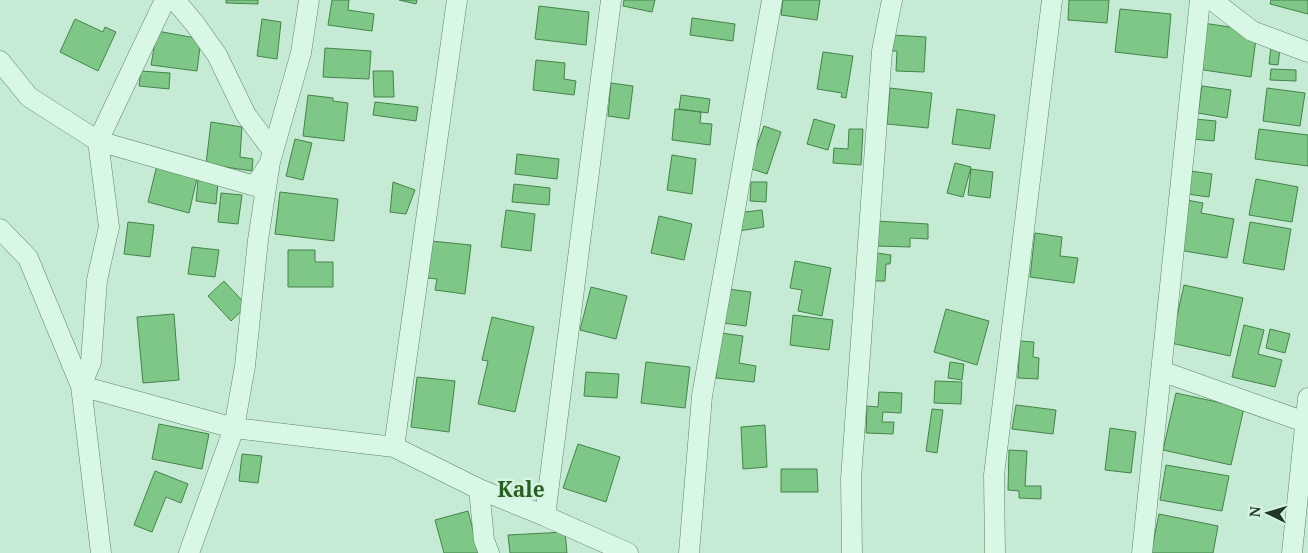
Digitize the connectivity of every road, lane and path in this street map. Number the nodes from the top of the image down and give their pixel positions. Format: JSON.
{"nodes":[{"id":1,"x":165,"y":0,"type":"edge"},
{"id":2,"x":175,"y":0,"type":"edge"},
{"id":3,"x":309,"y":0,"type":"edge"},
{"id":4,"x":457,"y":0,"type":"edge"},
{"id":5,"x":611,"y":0,"type":"edge"},
{"id":6,"x":772,"y":0,"type":"edge"},
{"id":7,"x":892,"y":0,"type":"edge"},
{"id":8,"x":1052,"y":0,"type":"edge"},
{"id":9,"x":1200,"y":0,"type":"edge"},
{"id":10,"x":1212,"y":0,"type":"edge"},
{"id":11,"x":1308,"y":52,"type":"edge"},
{"id":12,"x":0,"y":61,"type":"edge"},
{"id":13,"x":98,"y":141,"type":"junction"},
{"id":14,"x":272,"y":156,"type":"junction"},
{"id":15,"x":0,"y":229,"type":"edge"},
{"id":16,"x":1161,"y":371,"type":"junction"},
{"id":17,"x":81,"y":386,"type":"junction"},
{"id":18,"x":1308,"y":398,"type":"edge"},
{"id":19,"x":1306,"y":422,"type":"edge"},
{"id":20,"x":234,"y":428,"type":"junction"},
{"id":21,"x":394,"y":447,"type":"junction"},
{"id":22,"x":479,"y":489,"type":"junction"},
{"id":23,"x":545,"y":516,"type":"junction"},
{"id":24,"x":102,"y":553,"type":"edge"},
{"id":25,"x":189,"y":553,"type":"edge"},
{"id":26,"x":489,"y":553,"type":"edge"},
{"id":27,"x":628,"y":553,"type":"edge"},
{"id":28,"x":689,"y":553,"type":"edge"},
{"id":29,"x":852,"y":553,"type":"edge"},
{"id":30,"x":995,"y":553,"type":"edge"},
{"id":31,"x":1142,"y":553,"type":"edge"},
{"id":32,"x":1292,"y":553,"type":"edge"}],
"edges":[{"from":1,"to":13,"type":"street"},
{"from":2,"to":14,"type":"street"},
{"from":3,"to":14,"type":"street"},
{"from":4,"to":21,"type":"street"},
{"from":5,"to":23,"type":"street"},
{"from":6,"to":28,"type":"street"},
{"from":7,"to":29,"type":"street"},
{"from":8,"to":30,"type":"street"},
{"from":9,"to":16,"type":"street"},
{"from":10,"to":11,"type":"street"},
{"from":12,"to":13,"type":"street"},
{"from":13,"to":14,"type":"street"},
{"from":13,"to":17,"type":"street"},
{"from":14,"to":20,"type":"street"},
{"from":15,"to":17,"type":"street"},
{"from":16,"to":19,"type":"street"},
{"from":16,"to":31,"type":"street"},
{"from":17,"to":20,"type":"street"},
{"from":17,"to":24,"type":"street"},
{"from":18,"to":19,"type":"street"},
{"from":19,"to":32,"type":"street"},
{"from":20,"to":21,"type":"street"},
{"from":20,"to":25,"type":"street"},
{"from":21,"to":22,"type":"street"},
{"from":22,"to":23,"type":"street"},
{"from":22,"to":26,"type":"street"},
{"from":23,"to":27,"type":"street"}]}
